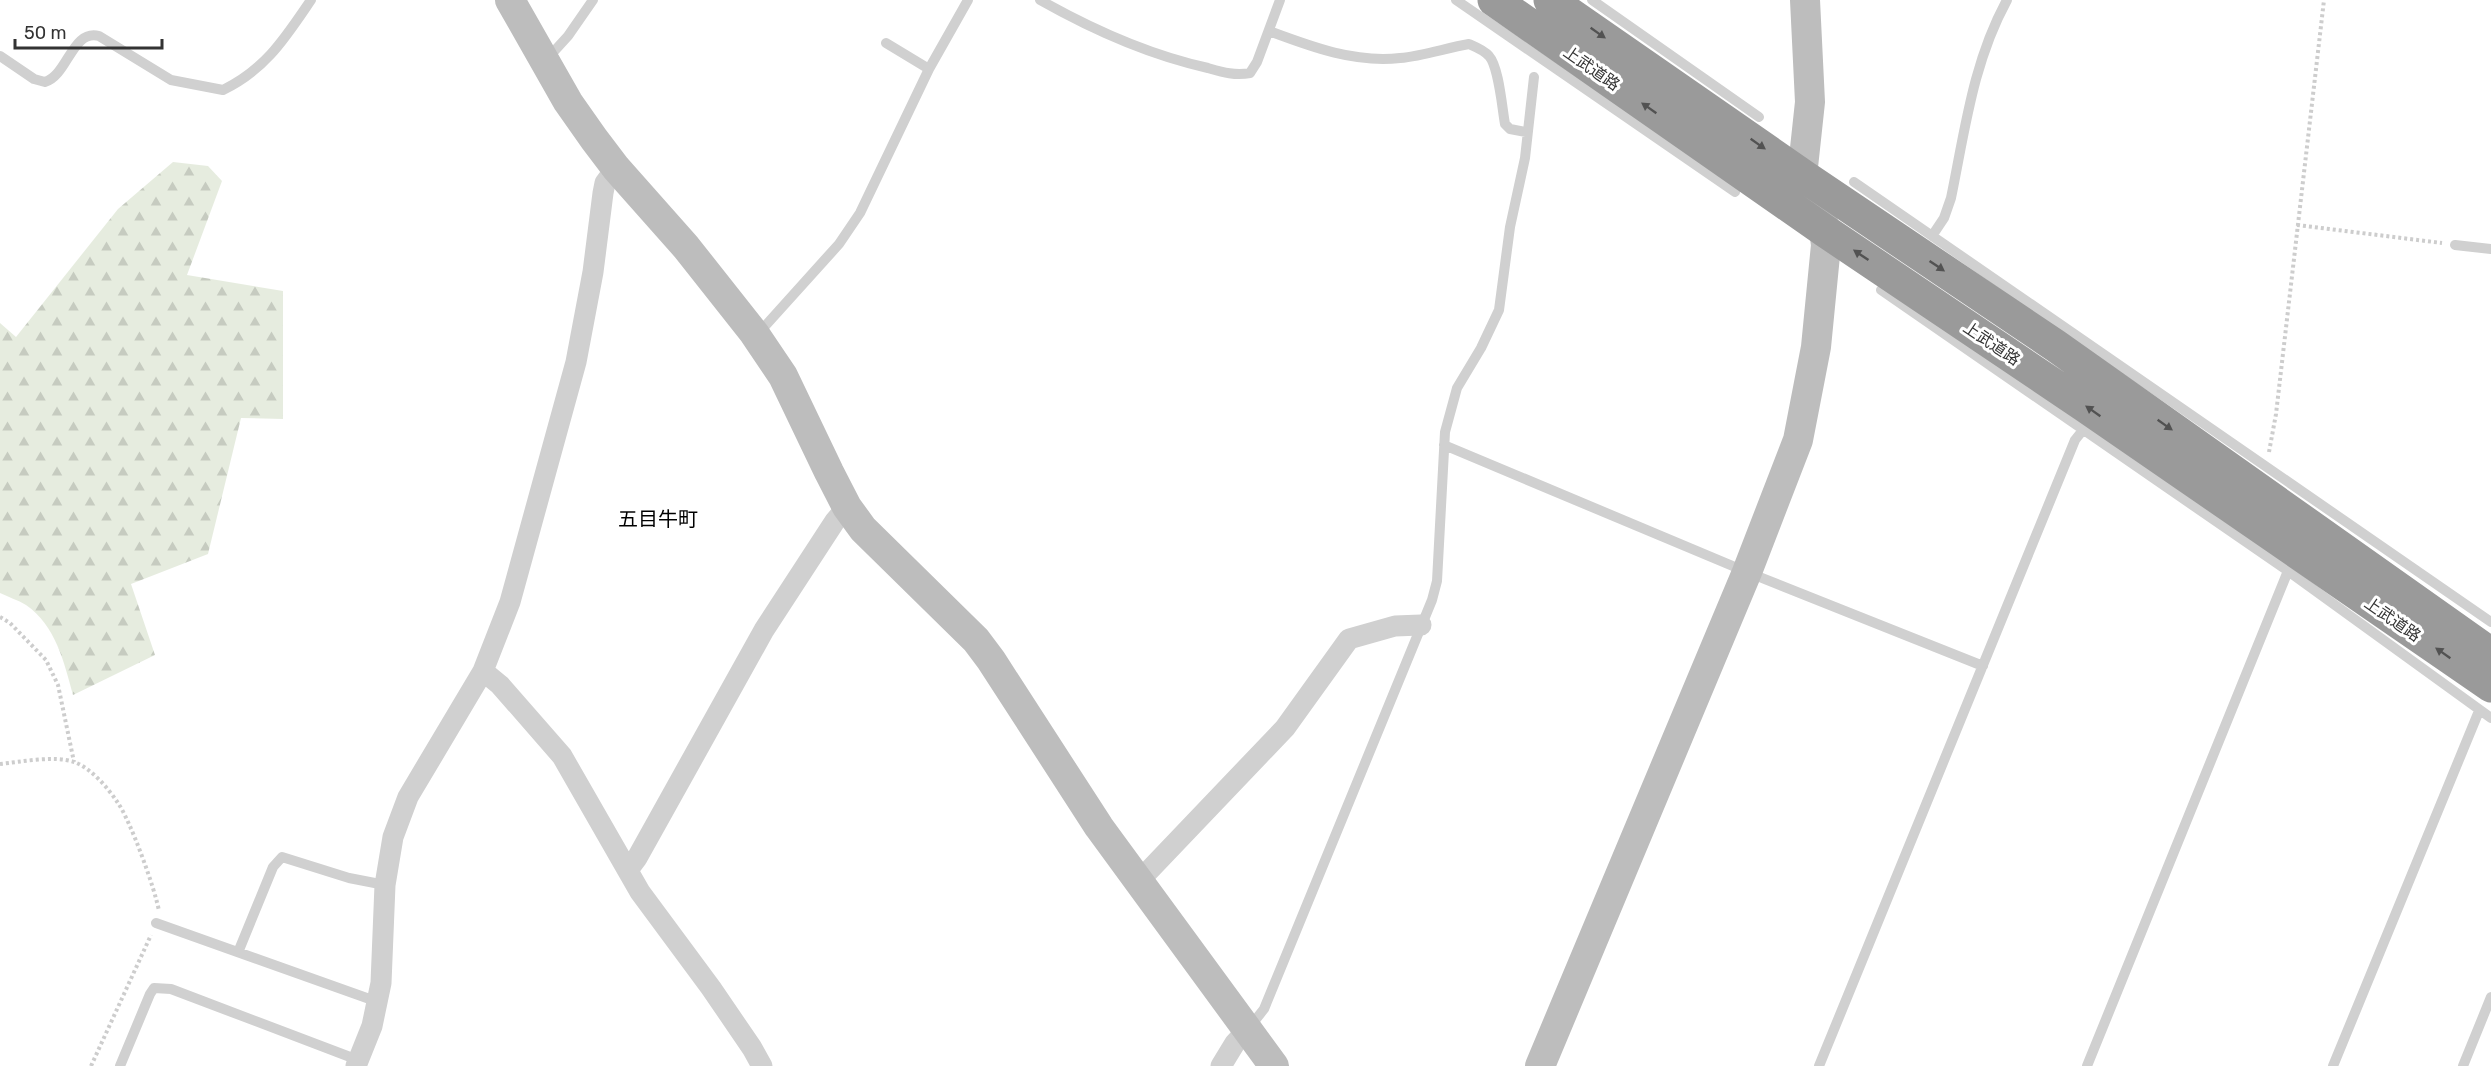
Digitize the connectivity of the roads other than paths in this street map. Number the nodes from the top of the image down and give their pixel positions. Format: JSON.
{"nodes":[{"id":1,"x":311,"y":0,"type":"edge"},
{"id":2,"x":510,"y":0,"type":"edge"},
{"id":3,"x":593,"y":0,"type":"edge"},
{"id":4,"x":968,"y":0,"type":"edge"},
{"id":5,"x":1040,"y":0,"type":"edge"},
{"id":6,"x":1280,"y":0,"type":"edge"},
{"id":7,"x":1456,"y":0,"type":"edge"},
{"id":8,"x":1494,"y":0,"type":"edge"},
{"id":9,"x":1550,"y":0,"type":"edge"},
{"id":10,"x":1592,"y":0,"type":"edge"},
{"id":11,"x":1805,"y":0,"type":"edge"},
{"id":12,"x":2007,"y":0,"type":"edge"},
{"id":13,"x":1269,"y":31,"type":"junction"},
{"id":14,"x":886,"y":43,"type":"dead end"},
{"id":15,"x":0,"y":56,"type":"edge"},
{"id":16,"x":545,"y":62,"type":"junction"},
{"id":17,"x":929,"y":69,"type":"junction"},
{"id":18,"x":1534,"y":77,"type":"dead end"},
{"id":19,"x":1595,"y":83,"type":"junction"},
{"id":20,"x":1759,"y":117,"type":"dead end"},
{"id":21,"x":1526,"y":132,"type":"junction"},
{"id":22,"x":616,"y":168,"type":"junction"},
{"id":23,"x":1806,"y":177,"type":"junction"},
{"id":24,"x":1854,"y":182,"type":"dead end"},
{"id":25,"x":1735,"y":192,"type":"dead end"},
{"id":26,"x":1825,"y":231,"type":"junction"},
{"id":27,"x":1932,"y":236,"type":"junction"},
{"id":28,"x":2455,"y":245,"type":"road end"},
{"id":29,"x":2491,"y":249,"type":"edge"},
{"id":30,"x":1881,"y":290,"type":"dead end"},
{"id":31,"x":754,"y":333,"type":"junction"},
{"id":32,"x":2062,"y":338,"type":"junction"},
{"id":33,"x":2083,"y":430,"type":"junction"},
{"id":34,"x":1444,"y":445,"type":"junction"},
{"id":35,"x":847,"y":507,"type":"junction"},
{"id":36,"x":2289,"y":571,"type":"junction"},
{"id":37,"x":1747,"y":572,"type":"junction"},
{"id":38,"x":2491,"y":622,"type":"edge"},
{"id":39,"x":1421,"y":625,"type":"junction"},
{"id":40,"x":2491,"y":654,"type":"edge"},
{"id":41,"x":1983,"y":666,"type":"junction"},
{"id":42,"x":483,"y":671,"type":"junction"},
{"id":43,"x":2485,"y":699,"type":"edge"},
{"id":44,"x":2491,"y":718,"type":"edge"},
{"id":45,"x":628,"y":870,"type":"junction"},
{"id":46,"x":1139,"y":881,"type":"junction"},
{"id":47,"x":386,"y":885,"type":"junction"},
{"id":48,"x":156,"y":923,"type":"road end"},
{"id":49,"x":239,"y":950,"type":"junction"},
{"id":50,"x":2491,"y":997,"type":"edge"},
{"id":51,"x":378,"y":1002,"type":"junction"},
{"id":52,"x":1247,"y":1030,"type":"junction"},
{"id":53,"x":357,"y":1063,"type":"edge"},
{"id":54,"x":120,"y":1066,"type":"edge"},
{"id":55,"x":762,"y":1066,"type":"edge"},
{"id":56,"x":1221,"y":1066,"type":"edge"},
{"id":57,"x":1274,"y":1066,"type":"edge"},
{"id":58,"x":1540,"y":1066,"type":"edge"},
{"id":59,"x":1819,"y":1066,"type":"edge"},
{"id":60,"x":2087,"y":1066,"type":"edge"},
{"id":61,"x":2333,"y":1066,"type":"edge"},
{"id":62,"x":2463,"y":1066,"type":"edge"}],
"edges":[{"from":1,"to":15,"type":"lane"},
{"from":2,"to":16,"type":"street"},
{"from":3,"to":16,"type":"lane"},
{"from":4,"to":17,"type":"lane"},
{"from":5,"to":13,"type":"lane"},
{"from":6,"to":13,"type":"lane"},
{"from":7,"to":19,"type":"lane"},
{"from":8,"to":19,"type":"highway","name":"上武道路"},
{"from":9,"to":23,"type":"highway","name":"上武道路","one_way":true},
{"from":10,"to":20,"type":"lane"},
{"from":11,"to":23,"type":"street"},
{"from":12,"to":27,"type":"lane"},
{"from":13,"to":21,"type":"lane"},
{"from":14,"to":17,"type":"lane"},
{"from":16,"to":22,"type":"street"},
{"from":17,"to":31,"type":"lane"},
{"from":18,"to":21,"type":"lane"},
{"from":19,"to":25,"type":"lane"},
{"from":26,"to":19,"type":"highway","name":"上武道路","one_way":true},
{"from":21,"to":34,"type":"lane"},
{"from":22,"to":31,"type":"street"},
{"from":22,"to":42,"type":"street"},
{"from":23,"to":26,"type":"street"},
{"from":23,"to":32,"type":"highway","name":"上武道路","one_way":true},
{"from":24,"to":27,"type":"lane"},
{"from":26,"to":37,"type":"street"},
{"from":43,"to":26,"type":"highway","name":"上武道路","one_way":true},
{"from":27,"to":32,"type":"lane"},
{"from":28,"to":29,"type":"lane"},
{"from":30,"to":33,"type":"lane"},
{"from":31,"to":35,"type":"street"},
{"from":32,"to":38,"type":"lane"},
{"from":32,"to":40,"type":"highway","name":"上武道路","one_way":true},
{"from":33,"to":36,"type":"lane"},
{"from":33,"to":41,"type":"lane"},
{"from":34,"to":37,"type":"lane"},
{"from":34,"to":39,"type":"lane"},
{"from":35,"to":45,"type":"street"},
{"from":35,"to":46,"type":"street"},
{"from":36,"to":43,"type":"lane"},
{"from":36,"to":60,"type":"lane"},
{"from":37,"to":41,"type":"lane"},
{"from":37,"to":58,"type":"street"},
{"from":39,"to":46,"type":"street"},
{"from":39,"to":52,"type":"lane"},
{"from":41,"to":59,"type":"lane"},
{"from":42,"to":45,"type":"street"},
{"from":42,"to":47,"type":"street"},
{"from":43,"to":44,"type":"lane"},
{"from":43,"to":61,"type":"lane"},
{"from":45,"to":55,"type":"street"},
{"from":46,"to":52,"type":"street"},
{"from":47,"to":49,"type":"lane"},
{"from":47,"to":51,"type":"street"},
{"from":48,"to":49,"type":"lane"},
{"from":49,"to":51,"type":"lane"},
{"from":50,"to":62,"type":"lane"},
{"from":51,"to":53,"type":"street"},
{"from":52,"to":56,"type":"street"},
{"from":52,"to":57,"type":"street"},
{"from":53,"to":54,"type":"lane"}]}
